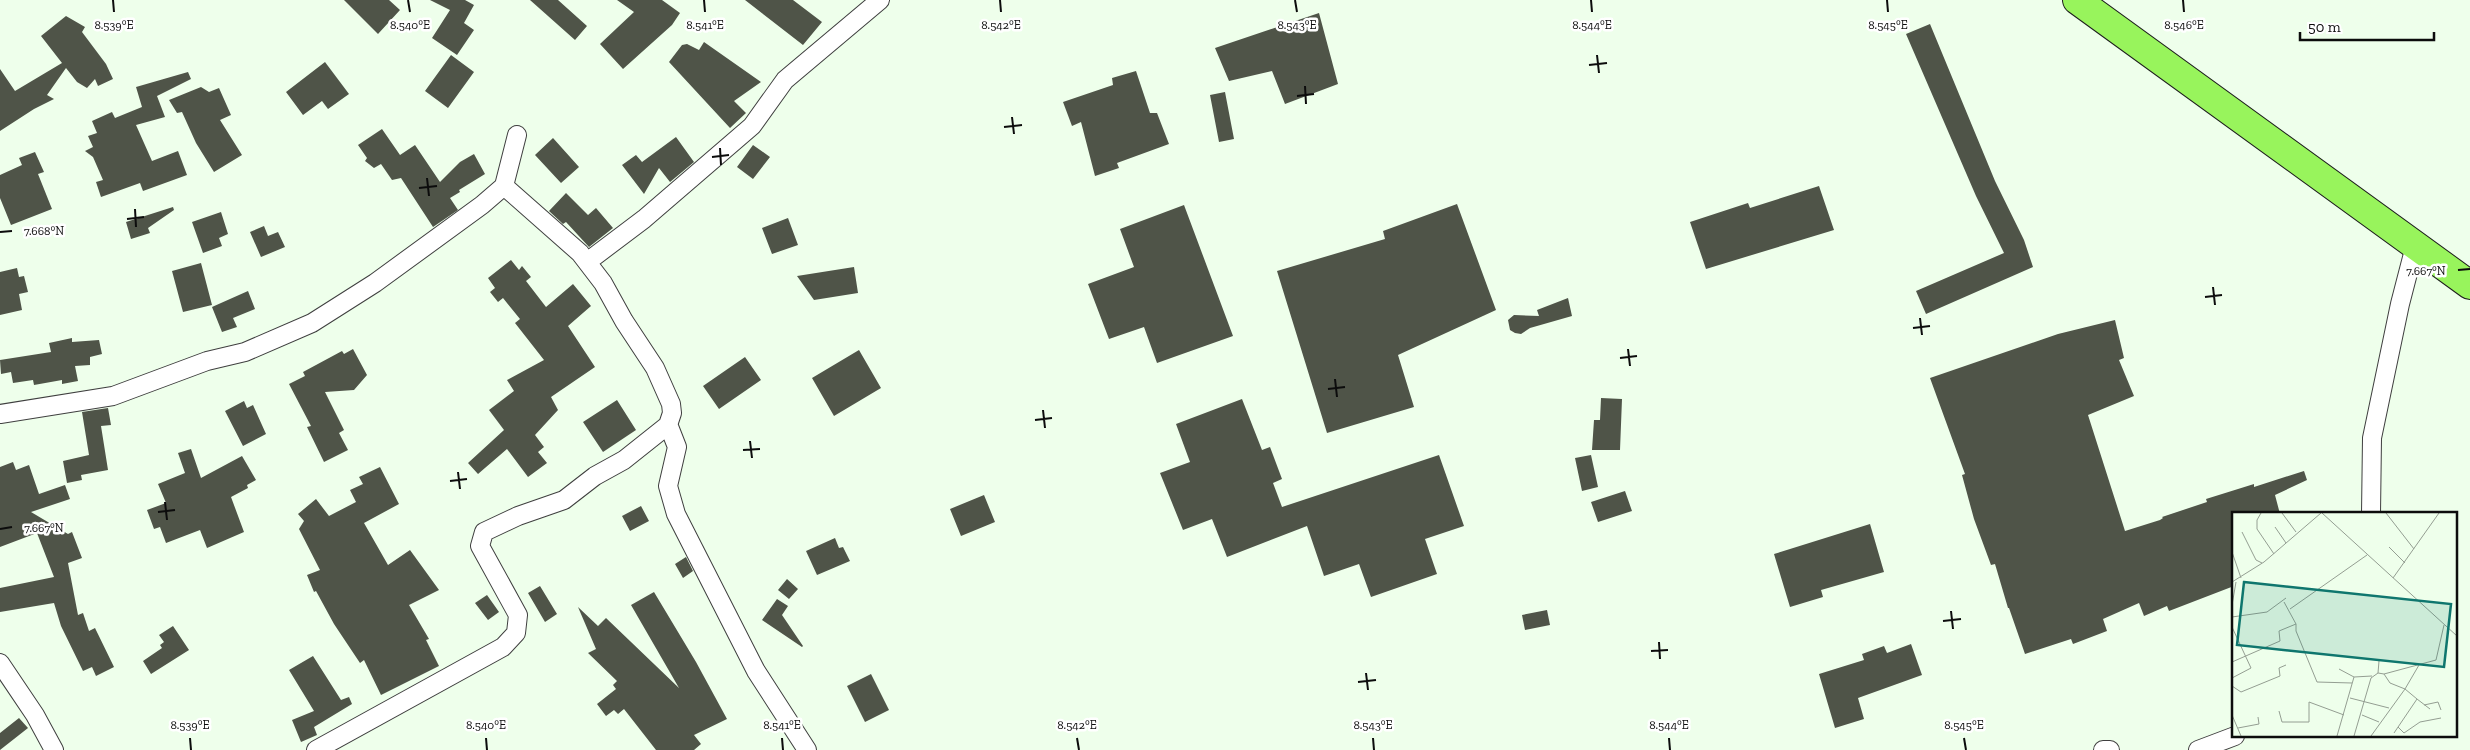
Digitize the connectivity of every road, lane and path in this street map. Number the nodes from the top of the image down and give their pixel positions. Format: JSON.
{"nodes":[{"id":1,"x":880,"y":0,"type":"edge"},
{"id":2,"x":2077,"y":0,"type":"edge"},
{"id":3,"x":517,"y":135,"type":"dead end"},
{"id":4,"x":504,"y":186,"type":"junction"},
{"id":5,"x":2416,"y":246,"type":"junction"},
{"id":6,"x":587,"y":262,"type":"junction"},
{"id":7,"x":2470,"y":285,"type":"edge"},
{"id":8,"x":0,"y":414,"type":"edge"},
{"id":9,"x":668,"y":424,"type":"junction"},
{"id":10,"x":2371,"y":512,"type":"edge"},
{"id":11,"x":0,"y":663,"type":"edge"},
{"id":12,"x":2232,"y":737,"type":"edge"},
{"id":13,"x":54,"y":750,"type":"edge"},
{"id":14,"x":316,"y":750,"type":"edge"},
{"id":15,"x":807,"y":750,"type":"edge"},
{"id":16,"x":2103,"y":750,"type":"edge"},
{"id":17,"x":2110,"y":750,"type":"edge"},
{"id":18,"x":2198,"y":750,"type":"edge"}],
"edges":[{"from":1,"to":6,"type":"street"},
{"from":2,"to":5,"type":"highway"},
{"from":3,"to":4,"type":"street"},
{"from":4,"to":6,"type":"street"},
{"from":4,"to":8,"type":"street"},
{"from":5,"to":7,"type":"highway"},
{"from":5,"to":10,"type":"street"},
{"from":6,"to":9,"type":"street"},
{"from":9,"to":14,"type":"street"},
{"from":9,"to":15,"type":"street"},
{"from":11,"to":13,"type":"street"},
{"from":12,"to":18,"type":"street"},
{"from":16,"to":17,"type":"street"}]}
